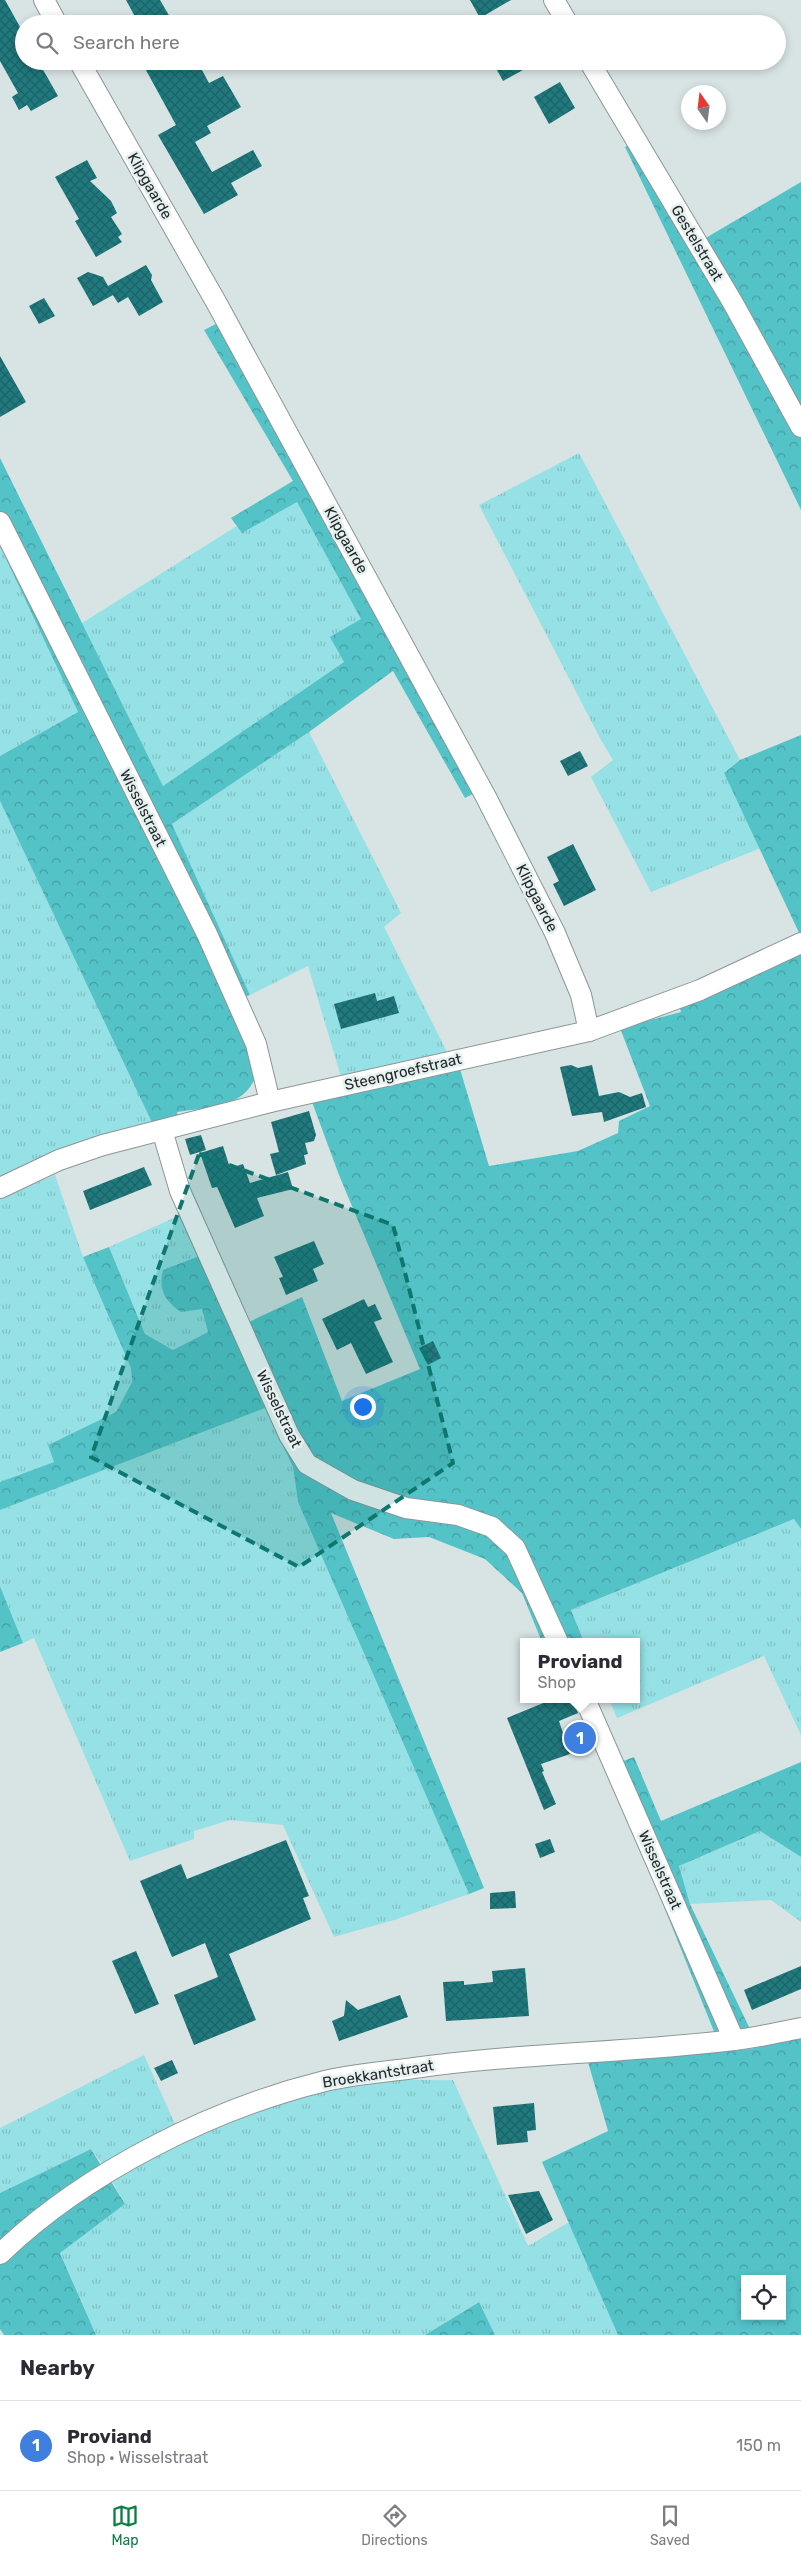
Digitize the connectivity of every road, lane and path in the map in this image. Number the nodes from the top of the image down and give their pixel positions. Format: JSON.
{"nodes":[{"id":1,"x":44,"y":0,"type":"edge"},
{"id":2,"x":554,"y":0,"type":"edge"},
{"id":3,"x":52,"y":15,"type":"edge"},
{"id":4,"x":563,"y":15,"type":"edge"},
{"id":5,"x":84,"y":70,"type":"edge"},
{"id":6,"x":594,"y":70,"type":"edge"},
{"id":7,"x":801,"y":427,"type":"edge"},
{"id":8,"x":0,"y":522,"type":"edge"},
{"id":9,"x":801,"y":943,"type":"edge"},
{"id":10,"x":589,"y":1031,"type":"junction"},
{"id":11,"x":270,"y":1102,"type":"junction"},
{"id":12,"x":162,"y":1130,"type":"junction"},
{"id":13,"x":0,"y":1188,"type":"edge"},
{"id":14,"x":556,"y":1638,"type":"edge"},
{"id":15,"x":587,"y":1703,"type":"edge"},
{"id":16,"x":801,"y":2028,"type":"edge"},
{"id":17,"x":734,"y":2040,"type":"junction"},
{"id":18,"x":0,"y":2254,"type":"edge"}],
"edges":[{"from":1,"to":3,"type":"street"},
{"from":2,"to":4,"type":"street"},
{"from":5,"to":10,"type":"street","name":"Klipgaarde"},
{"from":6,"to":7,"type":"street","name":"Gestelstraat"},
{"from":8,"to":11,"type":"street","name":"Wisselstraat"},
{"from":9,"to":10,"type":"street","name":"Steengroefstraat"},
{"from":10,"to":11,"type":"street","name":"Steengroefstraat"},
{"from":11,"to":12,"type":"street","name":"Steengroefstraat"},
{"from":12,"to":13,"type":"street","name":"Steengroefstraat"},
{"from":12,"to":14,"type":"street","name":"Wisselstraat"},
{"from":15,"to":17,"type":"street","name":"Wisselstraat"},
{"from":16,"to":17,"type":"street","name":"Broekkantstraat"},
{"from":17,"to":18,"type":"street","name":"Broekkantstraat"}]}
